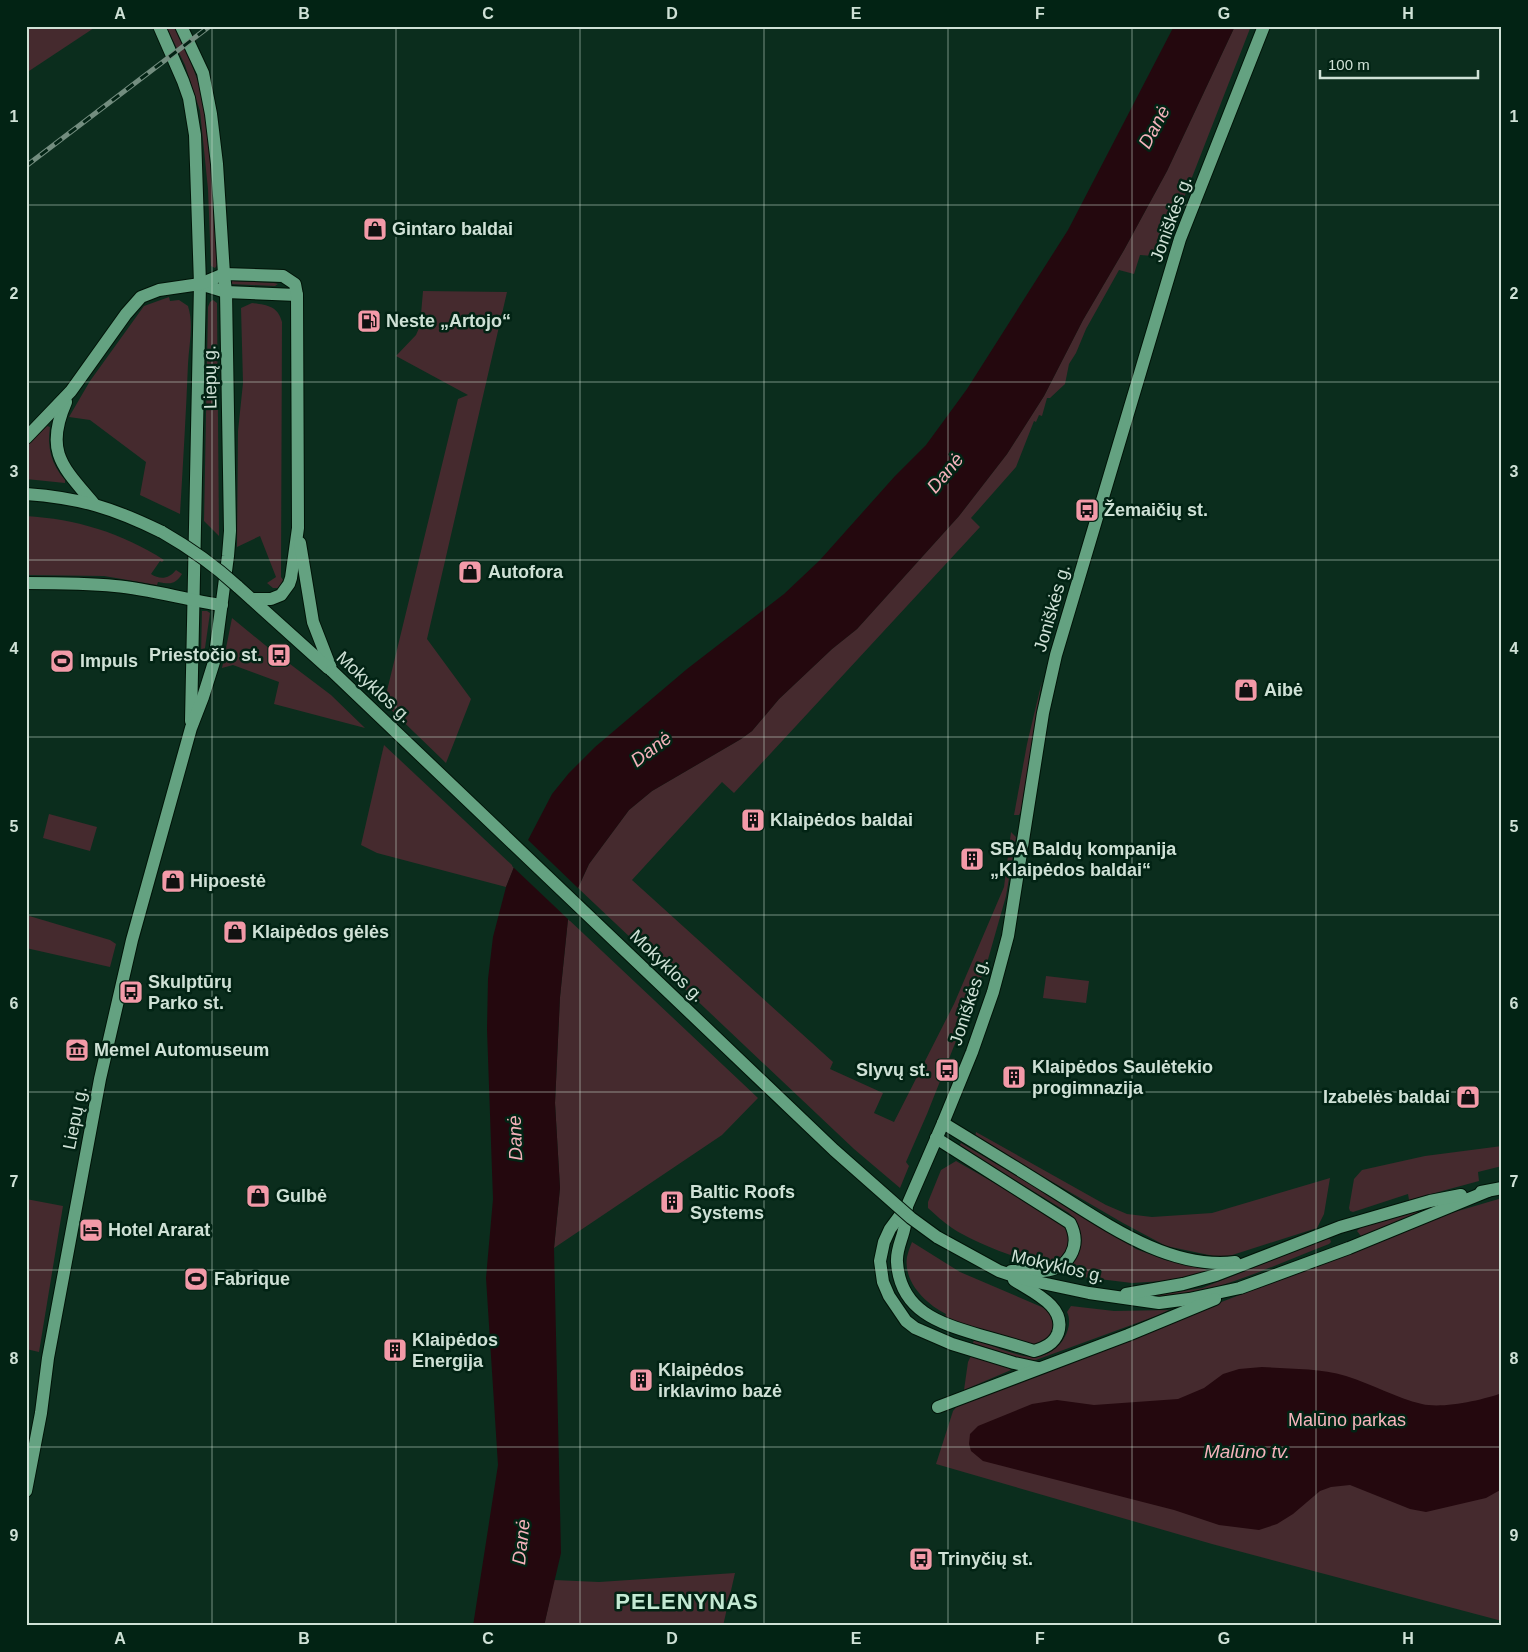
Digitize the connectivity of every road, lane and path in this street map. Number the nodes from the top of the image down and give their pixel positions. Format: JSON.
{"nodes":[{"id":1,"x":159,"y":26,"type":"edge"},
{"id":2,"x":181,"y":26,"type":"edge"},
{"id":3,"x":1264,"y":26,"type":"edge"},
{"id":4,"x":224,"y":274,"type":"junction"},
{"id":5,"x":200,"y":284,"type":"junction"},
{"id":6,"x":226,"y":292,"type":"junction"},
{"id":7,"x":297,"y":295,"type":"junction"},
{"id":8,"x":71,"y":391,"type":"junction"},
{"id":9,"x":26,"y":438,"type":"edge"},
{"id":10,"x":26,"y":494,"type":"edge"},
{"id":11,"x":94,"y":504,"type":"junction"},
{"id":12,"x":298,"y":528,"type":"junction"},
{"id":13,"x":26,"y":583,"type":"edge"},
{"id":14,"x":252,"y":599,"type":"junction"},
{"id":15,"x":194,"y":601,"type":"junction"},
{"id":16,"x":222,"y":604,"type":"junction"},
{"id":17,"x":332,"y":671,"type":"junction"},
{"id":18,"x":191,"y":728,"type":"junction"},
{"id":19,"x":943,"y":1122,"type":"junction"},
{"id":20,"x":936,"y":1138,"type":"junction"},
{"id":21,"x":1502,"y":1188,"type":"edge"},
{"id":22,"x":1488,"y":1191,"type":"junction"},
{"id":23,"x":907,"y":1206,"type":"junction"},
{"id":24,"x":1340,"y":1227,"type":"junction"},
{"id":25,"x":1349,"y":1248,"type":"junction"},
{"id":26,"x":1253,"y":1260,"type":"junction"},
{"id":27,"x":999,"y":1271,"type":"junction"},
{"id":28,"x":1240,"y":1288,"type":"junction"},
{"id":29,"x":1116,"y":1296,"type":"junction"},
{"id":30,"x":1038,"y":1368,"type":"junction"},
{"id":31,"x":938,"y":1407,"type":"dead end"},
{"id":32,"x":26,"y":1491,"type":"edge"}],
"edges":[{"from":1,"to":5,"type":"main road","name":"Liepų g."},
{"from":2,"to":4,"type":"main road","name":"Liepų g."},
{"from":3,"to":19,"type":"main road","name":"Joniškės g."},
{"from":4,"to":5,"type":"main road"},
{"from":4,"to":6,"type":"main road","name":"Liepų g."},
{"from":4,"to":7,"type":"main road"},
{"from":5,"to":6,"type":"main road"},
{"from":5,"to":8,"type":"main road"},
{"from":5,"to":15,"type":"main road","name":"Liepų g."},
{"from":6,"to":7,"type":"main road"},
{"from":6,"to":16,"type":"main road","name":"Liepų g."},
{"from":7,"to":12,"type":"main road"},
{"from":8,"to":9,"type":"main road"},
{"from":8,"to":11,"type":"main road"},
{"from":10,"to":11,"type":"main road","name":"Mokyklos g."},
{"from":11,"to":14,"type":"main road","name":"Mokyklos g.","bridge":true},
{"from":12,"to":14,"type":"main road"},
{"from":12,"to":17,"type":"main road"},
{"from":13,"to":15,"type":"main road"},
{"from":14,"to":17,"type":"main road","name":"Mokyklos g."},
{"from":15,"to":16,"type":"main road"},
{"from":15,"to":18,"type":"main road","name":"Liepų g."},
{"from":16,"to":18,"type":"main road","name":"Liepų g."},
{"from":17,"to":27,"type":"main road","name":"Mokyklos g.","bridge":true},
{"from":18,"to":32,"type":"main road","name":"Liepų g."},
{"from":19,"to":20,"type":"main road","name":"Joniškės g."},
{"from":19,"to":26,"type":"main road"},
{"from":20,"to":23,"type":"main road","name":"Joniškės g."},
{"from":20,"to":27,"type":"main road"},
{"from":21,"to":22,"type":"main road","name":"Mokyklos g."},
{"from":22,"to":24,"type":"main road","name":"Mokyklos g."},
{"from":22,"to":25,"type":"main road","name":"Mokyklos g."},
{"from":23,"to":27,"type":"main road","name":"Joniškės g."},
{"from":23,"to":30,"type":"main road","name":"Joniškės g."},
{"from":24,"to":25,"type":"main road"},
{"from":24,"to":26,"type":"main road","name":"Mokyklos g."},
{"from":25,"to":28,"type":"main road","name":"Mokyklos g."},
{"from":26,"to":29,"type":"main road","name":"Mokyklos g."},
{"from":27,"to":29,"type":"main road","name":"Mokyklos g."},
{"from":28,"to":29,"type":"main road","name":"Mokyklos g."},
{"from":28,"to":30,"type":"main road"},
{"from":30,"to":31,"type":"main road"}]}
